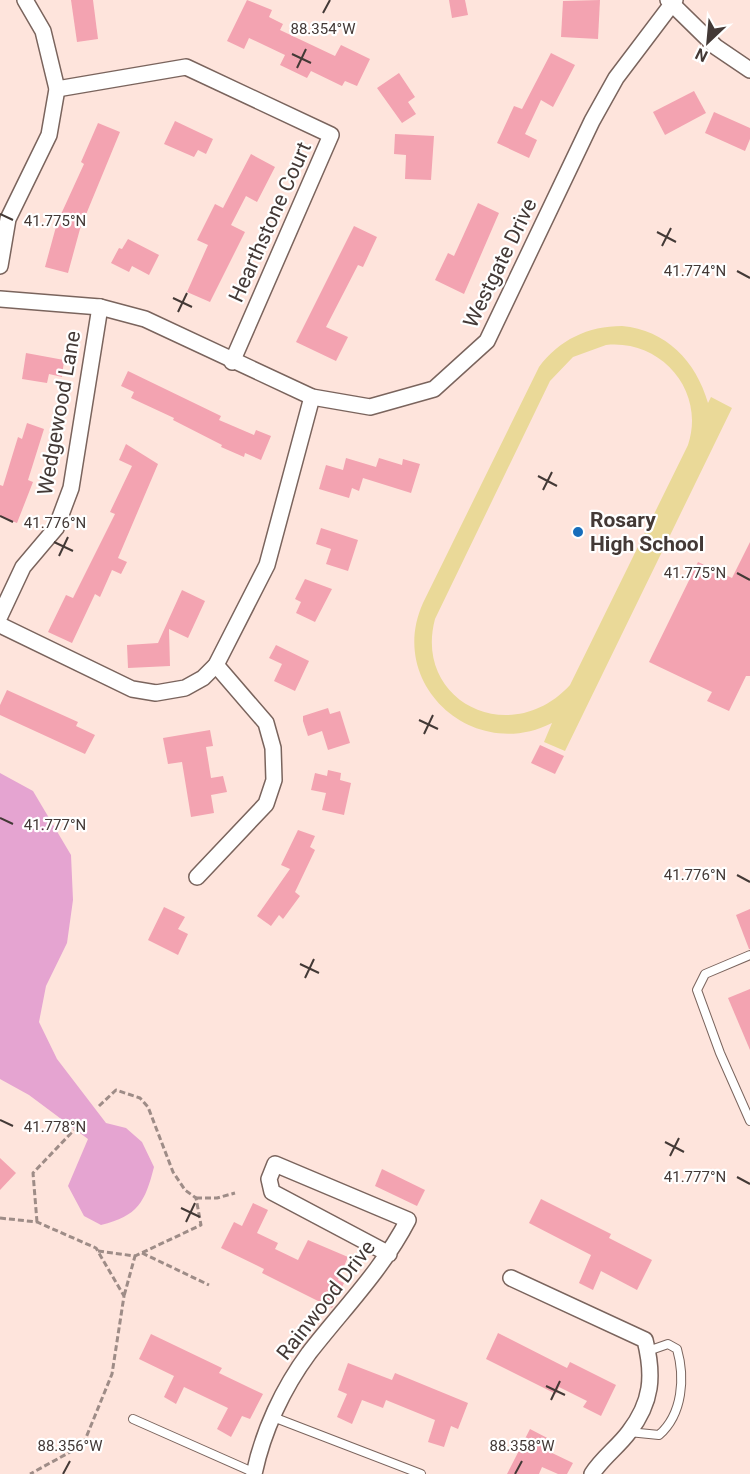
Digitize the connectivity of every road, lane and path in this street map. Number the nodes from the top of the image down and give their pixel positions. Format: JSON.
{"nodes":[{"id":1,"x":25,"y":0,"type":"edge"},
{"id":2,"x":672,"y":1,"type":"edge"},
{"id":3,"x":750,"y":70,"type":"edge"},
{"id":4,"x":57,"y":89,"type":"junction"},
{"id":5,"x":0,"y":266,"type":"edge"},
{"id":6,"x":0,"y":299,"type":"edge"},
{"id":7,"x":100,"y":307,"type":"junction"},
{"id":8,"x":232,"y":362,"type":"junction"},
{"id":9,"x":312,"y":397,"type":"junction"},
{"id":10,"x":0,"y":616,"type":"edge"},
{"id":11,"x":0,"y":625,"type":"edge"},
{"id":12,"x":216,"y":665,"type":"junction"},
{"id":13,"x":197,"y":877,"type":"dead end"},
{"id":14,"x":750,"y":955,"type":"edge"},
{"id":15,"x":99,"y":1106,"type":"dead end"},
{"id":16,"x":750,"y":1121,"type":"edge"},
{"id":17,"x":75,"y":1130,"type":"dead end"},
{"id":18,"x":236,"y":1193,"type":"dead end"},
{"id":19,"x":196,"y":1198,"type":"junction"},
{"id":20,"x":0,"y":1218,"type":"edge"},
{"id":21,"x":37,"y":1222,"type":"junction"},
{"id":22,"x":98,"y":1251,"type":"junction"},
{"id":23,"x":142,"y":1253,"type":"junction"},
{"id":24,"x":389,"y":1254,"type":"junction"},
{"id":25,"x":135,"y":1256,"type":"junction"},
{"id":26,"x":511,"y":1278,"type":"dead end"},
{"id":27,"x":209,"y":1284,"type":"dead end"},
{"id":28,"x":124,"y":1296,"type":"junction"},
{"id":29,"x":648,"y":1351,"type":"junction"},
{"id":30,"x":273,"y":1417,"type":"junction"},
{"id":31,"x":133,"y":1419,"type":"dead end"},
{"id":32,"x":629,"y":1432,"type":"junction"},
{"id":33,"x":30,"y":1474,"type":"edge"},
{"id":34,"x":254,"y":1474,"type":"edge"},
{"id":35,"x":421,"y":1474,"type":"edge"},
{"id":36,"x":592,"y":1474,"type":"edge"}],
"edges":[{"from":1,"to":4,"type":"street"},
{"from":2,"to":3,"type":"street"},
{"from":2,"to":9,"type":"street","name":"Westgate Drive"},
{"from":4,"to":5,"type":"street"},
{"from":4,"to":8,"type":"street","name":"Hearthstone Court"},
{"from":6,"to":7,"type":"street","name":"Westgate Drive"},
{"from":7,"to":8,"type":"street","name":"Westgate Drive"},
{"from":7,"to":10,"type":"street","name":"Wedgewood Lane"},
{"from":8,"to":9,"type":"street","name":"Westgate Drive"},
{"from":9,"to":12,"type":"street"},
{"from":11,"to":12,"type":"street"},
{"from":12,"to":13,"type":"street"},
{"from":14,"to":16,"type":"lane"},
{"from":15,"to":19,"type":"path"},
{"from":17,"to":21,"type":"path"},
{"from":18,"to":19,"type":"path"},
{"from":19,"to":23,"type":"path"},
{"from":20,"to":21,"type":"path"},
{"from":21,"to":22,"type":"path"},
{"from":22,"to":25,"type":"path"},
{"from":22,"to":28,"type":"path"},
{"from":23,"to":25,"type":"path"},
{"from":23,"to":27,"type":"path"},
{"from":24,"to":24,"type":"street","name":"Rainwood Drive"},
{"from":24,"to":30,"type":"street","name":"Rainwood Drive"},
{"from":25,"to":28,"type":"path"},
{"from":26,"to":29,"type":"street"},
{"from":28,"to":33,"type":"path"},
{"from":29,"to":32,"type":"street"},
{"from":29,"to":32,"type":"lane"},
{"from":30,"to":34,"type":"street","name":"Rainwood Drive"},
{"from":30,"to":35,"type":"lane"},
{"from":31,"to":34,"type":"lane"},
{"from":32,"to":36,"type":"street"}]}
